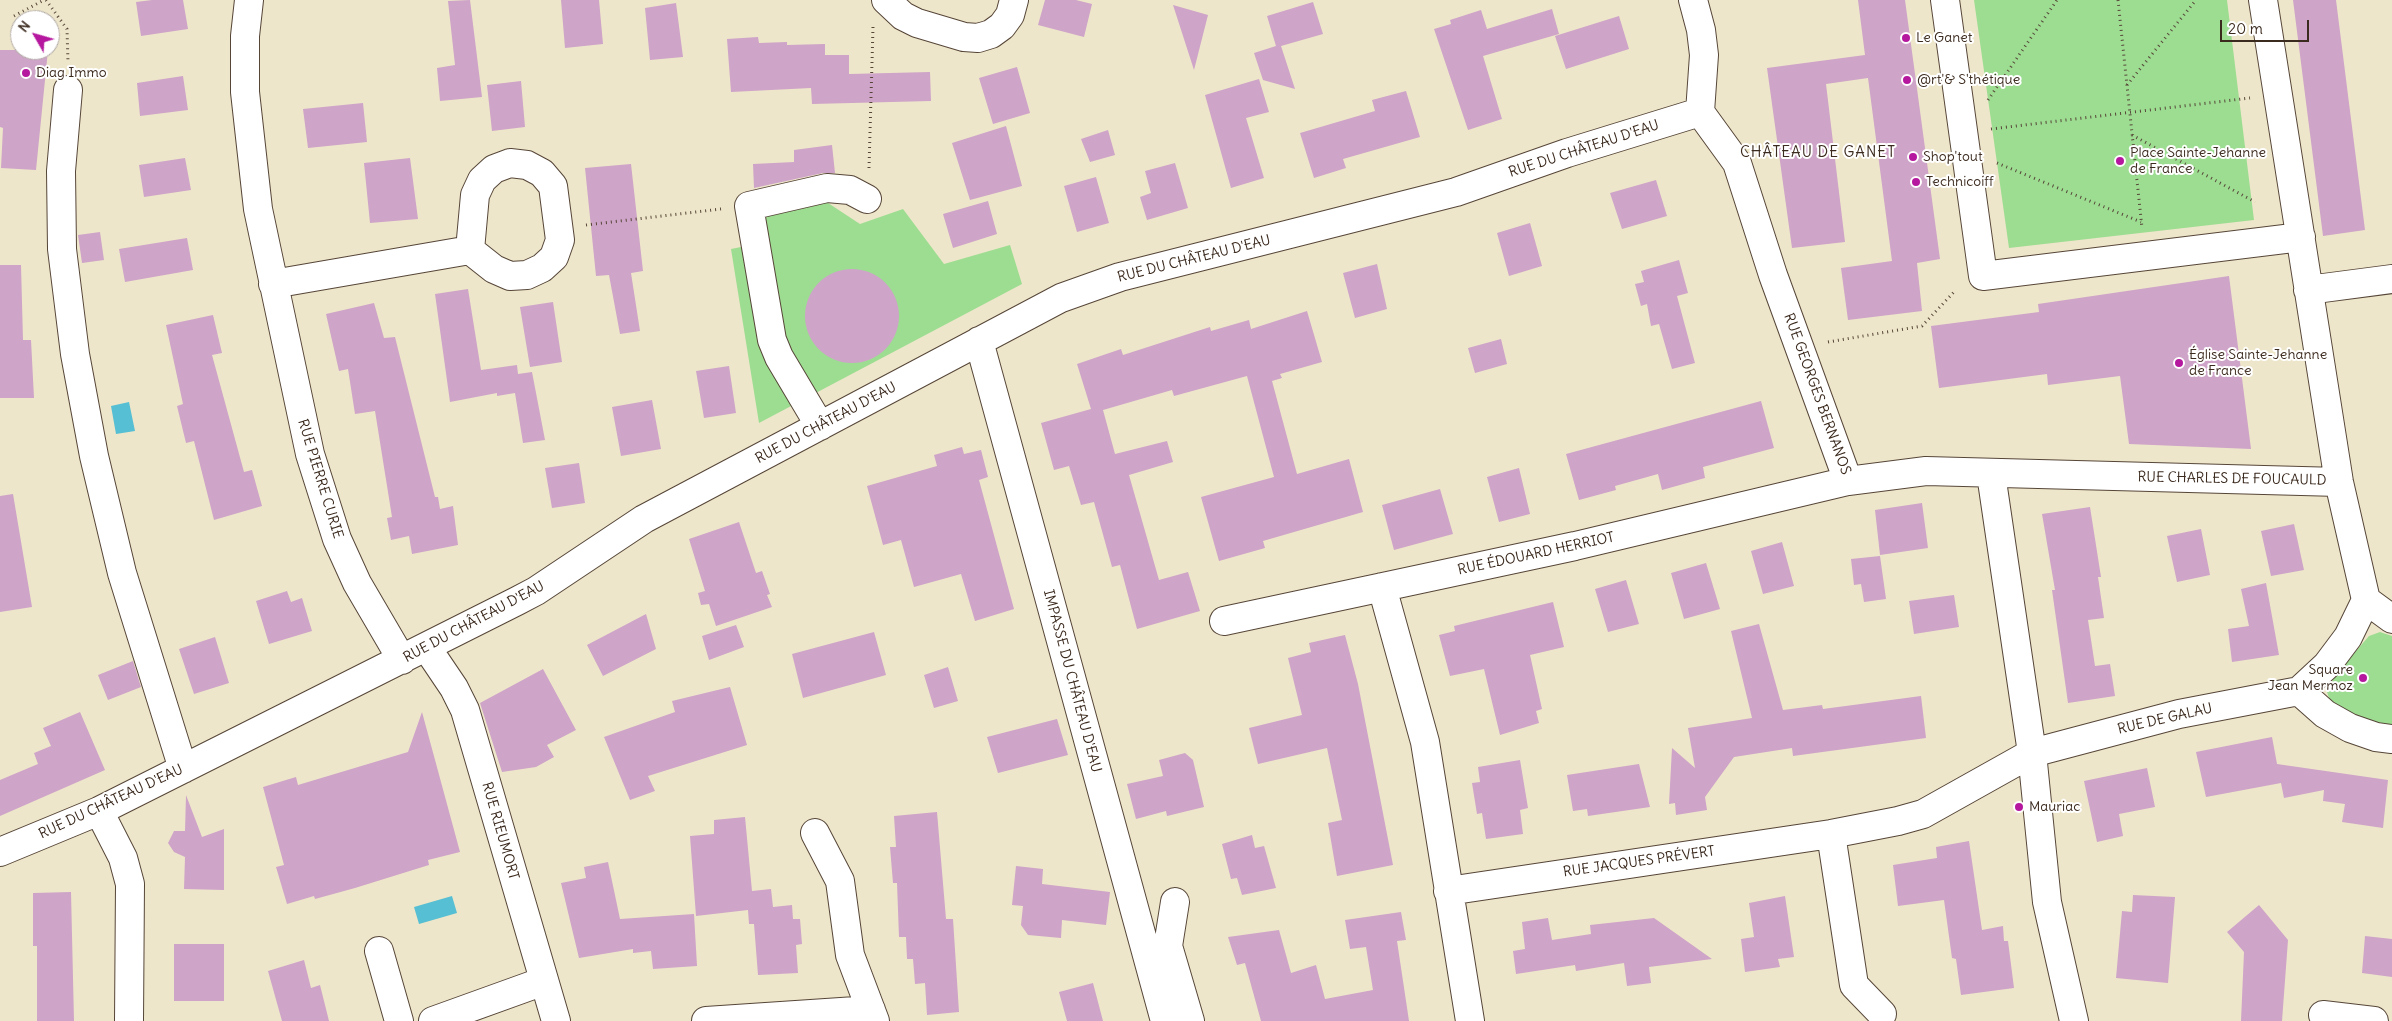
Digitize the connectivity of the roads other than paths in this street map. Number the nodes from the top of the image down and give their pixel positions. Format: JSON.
{"nodes":[{"id":1,"x":250,"y":0,"type":"edge"},
{"id":2,"x":1014,"y":0,"type":"edge"},
{"id":3,"x":1693,"y":0,"type":"edge"},
{"id":4,"x":1945,"y":0,"type":"edge"},
{"id":5,"x":2263,"y":0,"type":"edge"},
{"id":6,"x":880,"y":10,"type":"edge"},
{"id":7,"x":68,"y":90,"type":"road end"},
{"id":8,"x":1700,"y":112,"type":"junction"},
{"id":9,"x":867,"y":199,"type":"road end"},
{"id":10,"x":2301,"y":237,"type":"junction"},
{"id":11,"x":470,"y":250,"type":"junction"},
{"id":12,"x":2392,"y":279,"type":"edge"},
{"id":13,"x":273,"y":284,"type":"junction"},
{"id":14,"x":2308,"y":290,"type":"junction"},
{"id":15,"x":979,"y":341,"type":"junction"},
{"id":16,"x":820,"y":426,"type":"junction"},
{"id":17,"x":1991,"y":474,"type":"junction"},
{"id":18,"x":1848,"y":481,"type":"junction"},
{"id":19,"x":2338,"y":482,"type":"junction"},
{"id":20,"x":1382,"y":587,"type":"junction"},
{"id":21,"x":2366,"y":600,"type":"junction"},
{"id":22,"x":2392,"y":619,"type":"edge"},
{"id":23,"x":1224,"y":621,"type":"dead end"},
{"id":24,"x":427,"y":648,"type":"junction"},
{"id":25,"x":402,"y":660,"type":"junction"},
{"id":26,"x":2299,"y":691,"type":"junction"},
{"id":27,"x":2392,"y":739,"type":"edge"},
{"id":28,"x":2032,"y":752,"type":"junction"},
{"id":29,"x":183,"y":769,"type":"junction"},
{"id":30,"x":100,"y":811,"type":"junction"},
{"id":31,"x":815,"y":833,"type":"dead end"},
{"id":32,"x":1831,"y":834,"type":"junction"},
{"id":33,"x":0,"y":852,"type":"edge"},
{"id":34,"x":1448,"y":891,"type":"junction"},
{"id":35,"x":1175,"y":902,"type":"dead end"},
{"id":36,"x":379,"y":951,"type":"dead end"},
{"id":37,"x":544,"y":981,"type":"junction"},
{"id":38,"x":1882,"y":1014,"type":"dead end"},
{"id":39,"x":2323,"y":1015,"type":"dead end"},
{"id":40,"x":873,"y":1016,"type":"edge"},
{"id":41,"x":129,"y":1021,"type":"edge"},
{"id":42,"x":399,"y":1021,"type":"edge"},
{"id":43,"x":433,"y":1021,"type":"edge"},
{"id":44,"x":556,"y":1021,"type":"edge"},
{"id":45,"x":706,"y":1021,"type":"edge"},
{"id":46,"x":1165,"y":1021,"type":"edge"},
{"id":47,"x":1190,"y":1021,"type":"edge"},
{"id":48,"x":1470,"y":1021,"type":"edge"},
{"id":49,"x":2074,"y":1021,"type":"edge"},
{"id":50,"x":2374,"y":1021,"type":"edge"}],
"edges":[{"from":1,"to":13,"type":"street","name":"RUE PIERRE CURIE"},
{"from":2,"to":6,"type":"street"},
{"from":3,"to":8,"type":"street"},
{"from":4,"to":10,"type":"street"},
{"from":5,"to":10,"type":"street"},
{"from":7,"to":29,"type":"street"},
{"from":8,"to":15,"type":"street","name":"RUE DU CHÂTEAU D'EAU"},
{"from":8,"to":18,"type":"street","name":"RUE GEORGES BERNANOS"},
{"from":9,"to":16,"type":"street"},
{"from":10,"to":14,"type":"street","name":"RUE CHARLES DE FOUCAULD"},
{"from":11,"to":11,"type":"street"},
{"from":11,"to":13,"type":"street"},
{"from":12,"to":14,"type":"street"},
{"from":13,"to":25,"type":"street","name":"RUE PIERRE CURIE"},
{"from":14,"to":19,"type":"street","name":"RUE CHARLES DE FOUCAULD"},
{"from":15,"to":16,"type":"street","name":"RUE DU CHÂTEAU D'EAU"},
{"from":15,"to":46,"type":"street","name":"IMPASSE DU CHÂTEAU D'EAU"},
{"from":16,"to":24,"type":"street","name":"RUE DU CHÂTEAU D'EAU"},
{"from":17,"to":18,"type":"street","name":"RUE GEORGES BERNANOS"},
{"from":17,"to":19,"type":"street","name":"RUE CHARLES DE FOUCAULD"},
{"from":17,"to":28,"type":"street"},
{"from":18,"to":20,"type":"street","name":"RUE ÉDOUARD HERRIOT"},
{"from":19,"to":21,"type":"street"},
{"from":20,"to":23,"type":"street","name":"RUE ÉDOUARD HERRIOT"},
{"from":20,"to":34,"type":"street"},
{"from":21,"to":22,"type":"street"},
{"from":21,"to":26,"type":"street"},
{"from":24,"to":25,"type":"street","name":"RUE DU CHÂTEAU D'EAU"},
{"from":24,"to":37,"type":"street","name":"RUE RIEUMORT"},
{"from":25,"to":29,"type":"street","name":"RUE DU CHÂTEAU D'EAU"},
{"from":26,"to":27,"type":"street"},
{"from":26,"to":28,"type":"street","name":"RUE DE GALAU"},
{"from":28,"to":32,"type":"street","name":"RUE JACQUES PRÉVERT"},
{"from":28,"to":49,"type":"street"},
{"from":29,"to":30,"type":"street","name":"RUE DU CHÂTEAU D'EAU"},
{"from":30,"to":33,"type":"street","name":"RUE DU CHÂTEAU D'EAU"},
{"from":30,"to":41,"type":"street"},
{"from":31,"to":40,"type":"street"},
{"from":32,"to":34,"type":"street","name":"RUE JACQUES PRÉVERT"},
{"from":32,"to":38,"type":"street"},
{"from":34,"to":48,"type":"street"},
{"from":35,"to":47,"type":"street"},
{"from":36,"to":42,"type":"street"},
{"from":37,"to":43,"type":"street"},
{"from":37,"to":44,"type":"street","name":"RUE RIEUMORT"},
{"from":39,"to":50,"type":"street"},
{"from":40,"to":45,"type":"street"}]}
